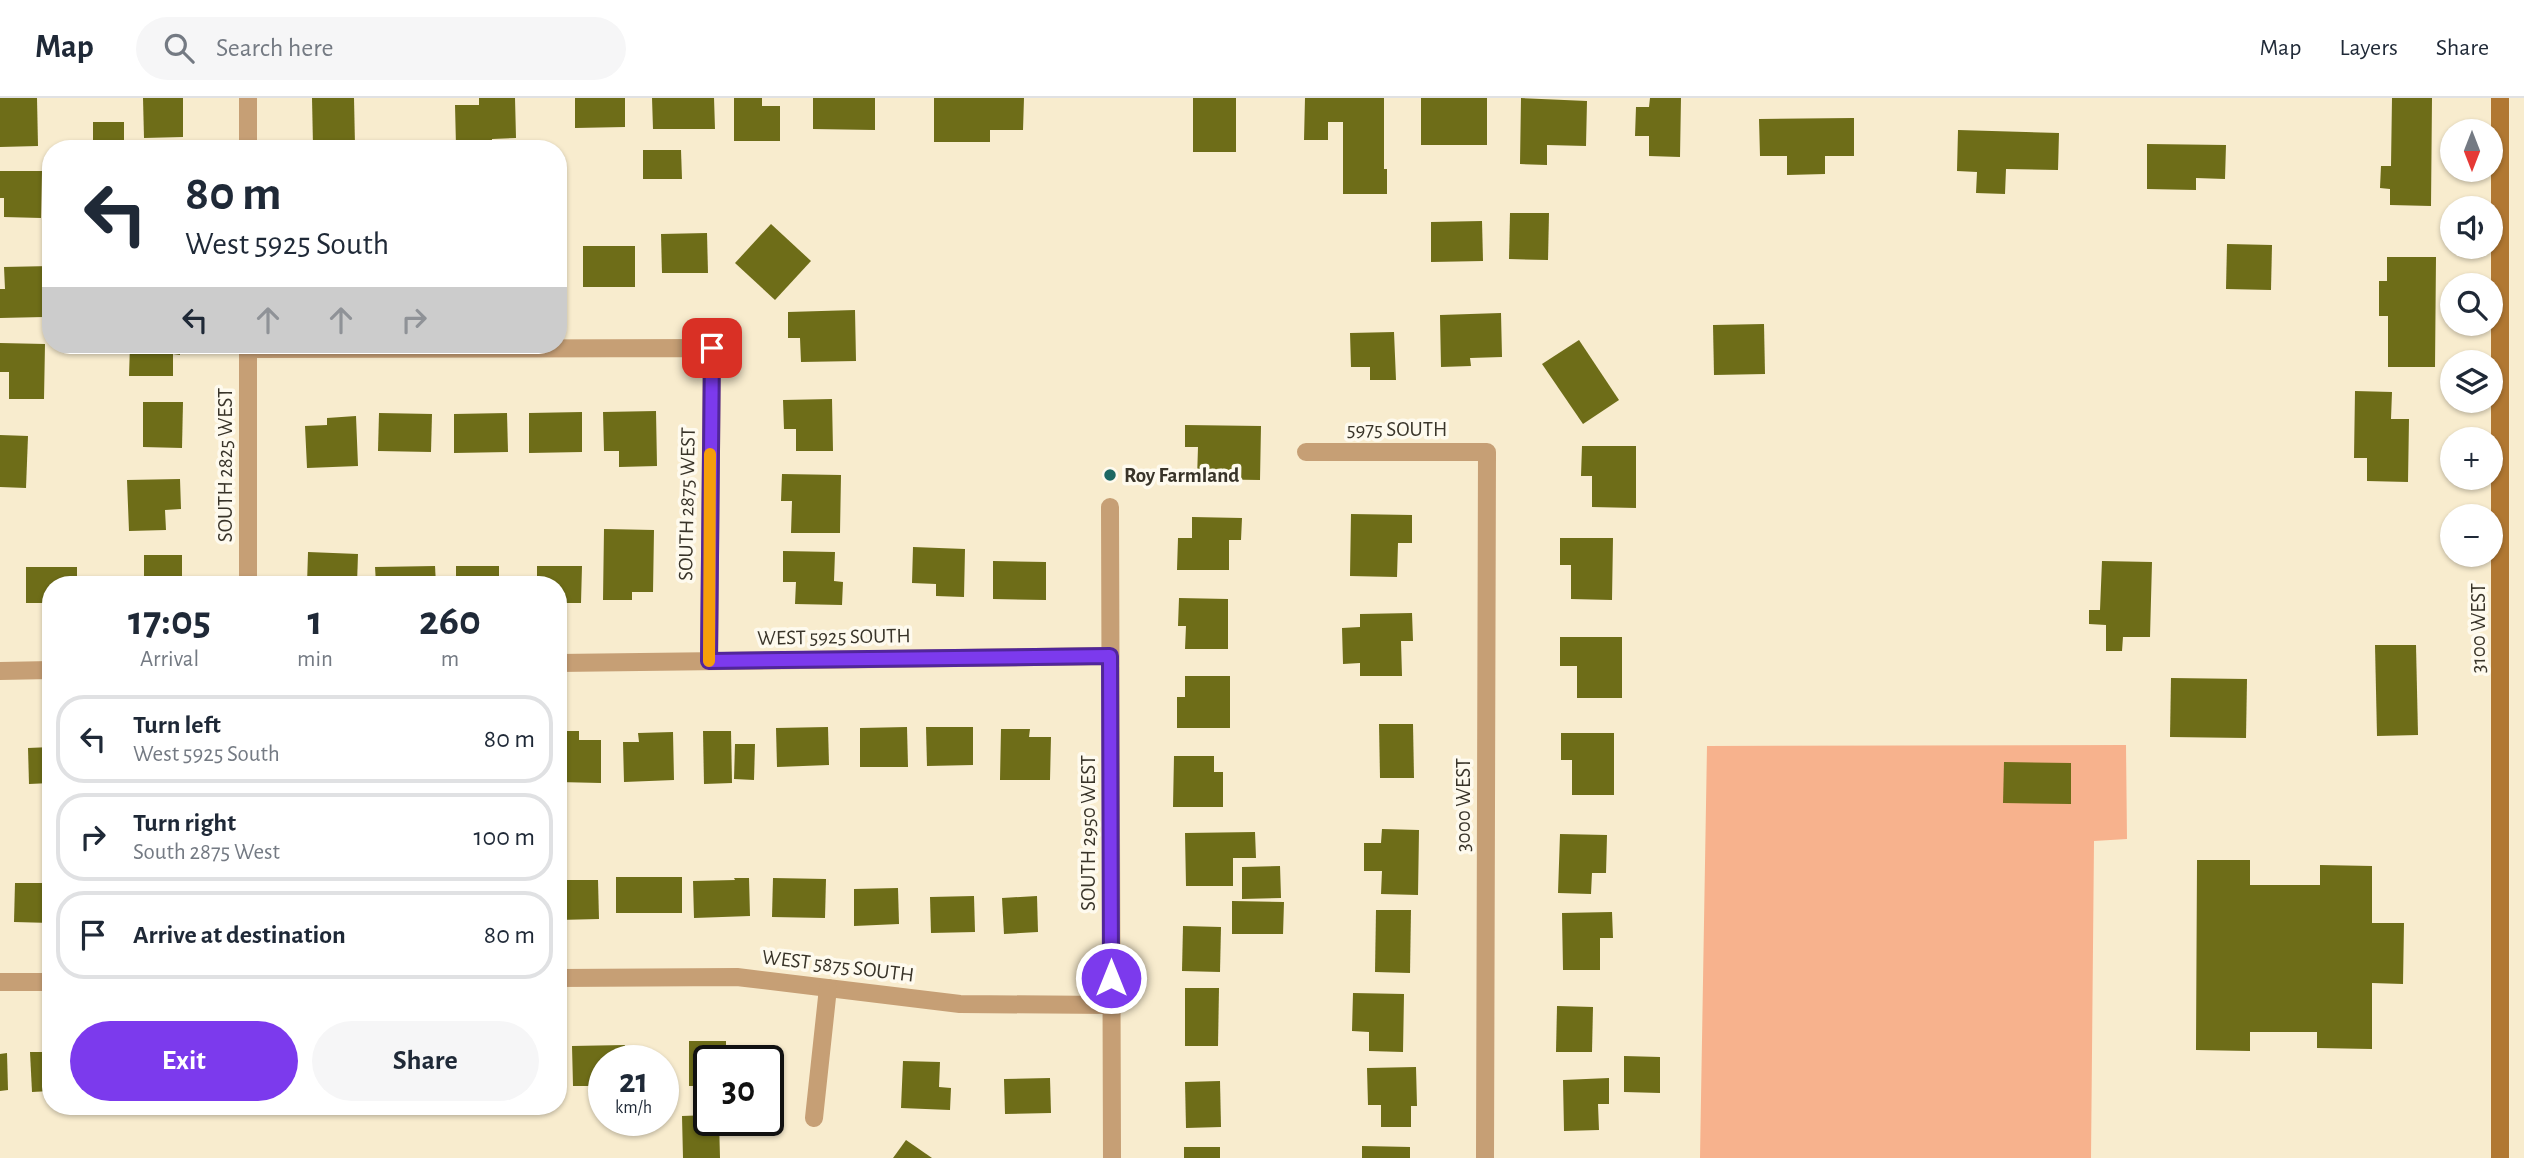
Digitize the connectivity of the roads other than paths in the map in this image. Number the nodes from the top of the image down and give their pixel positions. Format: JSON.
{"nodes":[{"id":1,"x":248,"y":98,"type":"edge"},
{"id":2,"x":2500,"y":98,"type":"edge"},
{"id":3,"x":248,"y":140,"type":"edge"},
{"id":4,"x":567,"y":348,"type":"edge"},
{"id":5,"x":248,"y":354,"type":"edge"},
{"id":6,"x":1306,"y":452,"type":"dead end"},
{"id":7,"x":1487,"y":452,"type":"joint"},
{"id":8,"x":1110,"y":507,"type":"dead end"},
{"id":9,"x":248,"y":576,"type":"edge"},
{"id":10,"x":1110,"y":656,"type":"junction"},
{"id":11,"x":709,"y":661,"type":"junction"},
{"id":12,"x":567,"y":663,"type":"edge"},
{"id":13,"x":42,"y":670,"type":"edge"},
{"id":14,"x":0,"y":671,"type":"edge"},
{"id":15,"x":567,"y":978,"type":"edge"},
{"id":16,"x":0,"y":982,"type":"edge"},
{"id":17,"x":42,"y":982,"type":"edge"},
{"id":18,"x":828,"y":988,"type":"junction"},
{"id":19,"x":1112,"y":1005,"type":"junction"},
{"id":20,"x":814,"y":1118,"type":"dead end"},
{"id":21,"x":1112,"y":1158,"type":"edge"},
{"id":22,"x":1485,"y":1158,"type":"edge"},
{"id":23,"x":2500,"y":1158,"type":"edge"}],
"edges":[{"from":1,"to":3,"type":"street"},
{"from":2,"to":23,"type":"street","name":"3100 WEST"},
{"from":4,"to":11,"type":"street","name":"SOUTH 2875 WEST"},
{"from":5,"to":9,"type":"street","name":"SOUTH 2825 WEST"},
{"from":6,"to":7,"type":"street","name":"5975 SOUTH"},
{"from":7,"to":22,"type":"street","name":"3000 WEST"},
{"from":8,"to":10,"type":"street","name":"SOUTH 2950 WEST"},
{"from":10,"to":11,"type":"street","name":"WEST 5925 SOUTH"},
{"from":10,"to":19,"type":"street","name":"SOUTH 2950 WEST"},
{"from":11,"to":12,"type":"street","name":"WEST 5925 SOUTH"},
{"from":13,"to":14,"type":"street"},
{"from":15,"to":18,"type":"street","name":"WEST 5875 SOUTH"},
{"from":16,"to":17,"type":"street"},
{"from":18,"to":19,"type":"street","name":"WEST 5875 SOUTH"},
{"from":18,"to":20,"type":"street"},
{"from":19,"to":21,"type":"street","name":"SOUTH 2950 WEST"}]}
